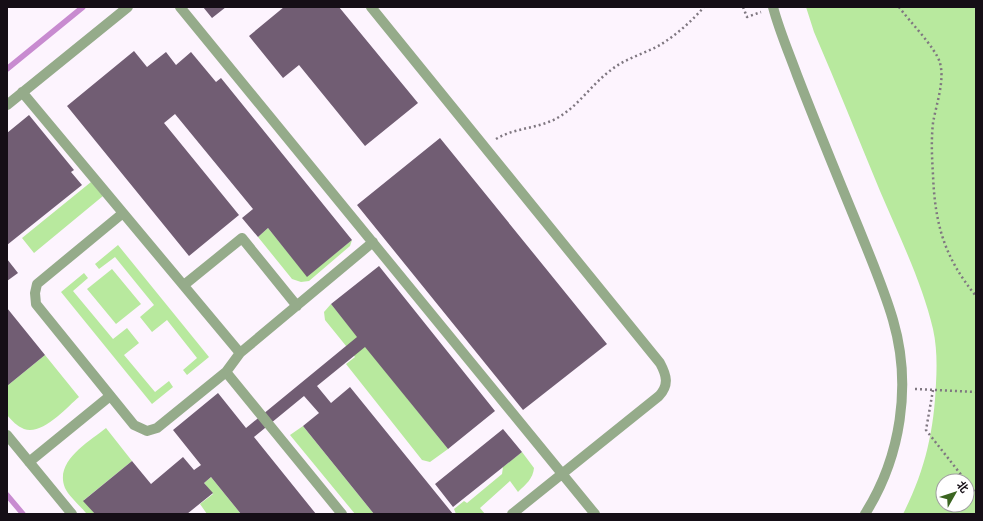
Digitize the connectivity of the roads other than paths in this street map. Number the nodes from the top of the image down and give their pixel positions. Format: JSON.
{"nodes":[{"id":1,"x":128,"y":7,"type":"edge"},
{"id":2,"x":180,"y":7,"type":"edge"},
{"id":3,"x":371,"y":7,"type":"edge"},
{"id":4,"x":773,"y":7,"type":"edge"},
{"id":5,"x":22,"y":92,"type":"junction"},
{"id":6,"x":7,"y":104,"type":"edge"},
{"id":7,"x":123,"y":213,"type":"junction"},
{"id":8,"x":374,"y":242,"type":"junction"},
{"id":9,"x":184,"y":285,"type":"junction"},
{"id":10,"x":297,"y":306,"type":"junction"},
{"id":11,"x":240,"y":353,"type":"junction"},
{"id":12,"x":226,"y":372,"type":"junction"},
{"id":13,"x":110,"y":396,"type":"junction"},
{"id":14,"x":7,"y":435,"type":"edge"},
{"id":15,"x":29,"y":462,"type":"junction"},
{"id":16,"x":563,"y":473,"type":"junction"},
{"id":17,"x":72,"y":514,"type":"edge"},
{"id":18,"x":342,"y":514,"type":"edge"},
{"id":19,"x":512,"y":514,"type":"edge"},
{"id":20,"x":595,"y":514,"type":"edge"},
{"id":21,"x":865,"y":514,"type":"edge"}],
"edges":[{"from":1,"to":5,"type":"lane"},
{"from":2,"to":8,"type":"lane"},
{"from":3,"to":16,"type":"lane"},
{"from":4,"to":21,"type":"lane"},
{"from":5,"to":6,"type":"lane"},
{"from":5,"to":7,"type":"lane"},
{"from":7,"to":9,"type":"lane"},
{"from":7,"to":13,"type":"lane"},
{"from":8,"to":10,"type":"lane"},
{"from":8,"to":16,"type":"lane"},
{"from":9,"to":10,"type":"lane"},
{"from":9,"to":11,"type":"lane"},
{"from":10,"to":11,"type":"lane"},
{"from":11,"to":12,"type":"lane"},
{"from":12,"to":13,"type":"lane"},
{"from":12,"to":18,"type":"lane"},
{"from":13,"to":15,"type":"lane"},
{"from":14,"to":15,"type":"lane"},
{"from":15,"to":17,"type":"lane"},
{"from":16,"to":19,"type":"lane"},
{"from":16,"to":20,"type":"lane"}]}
